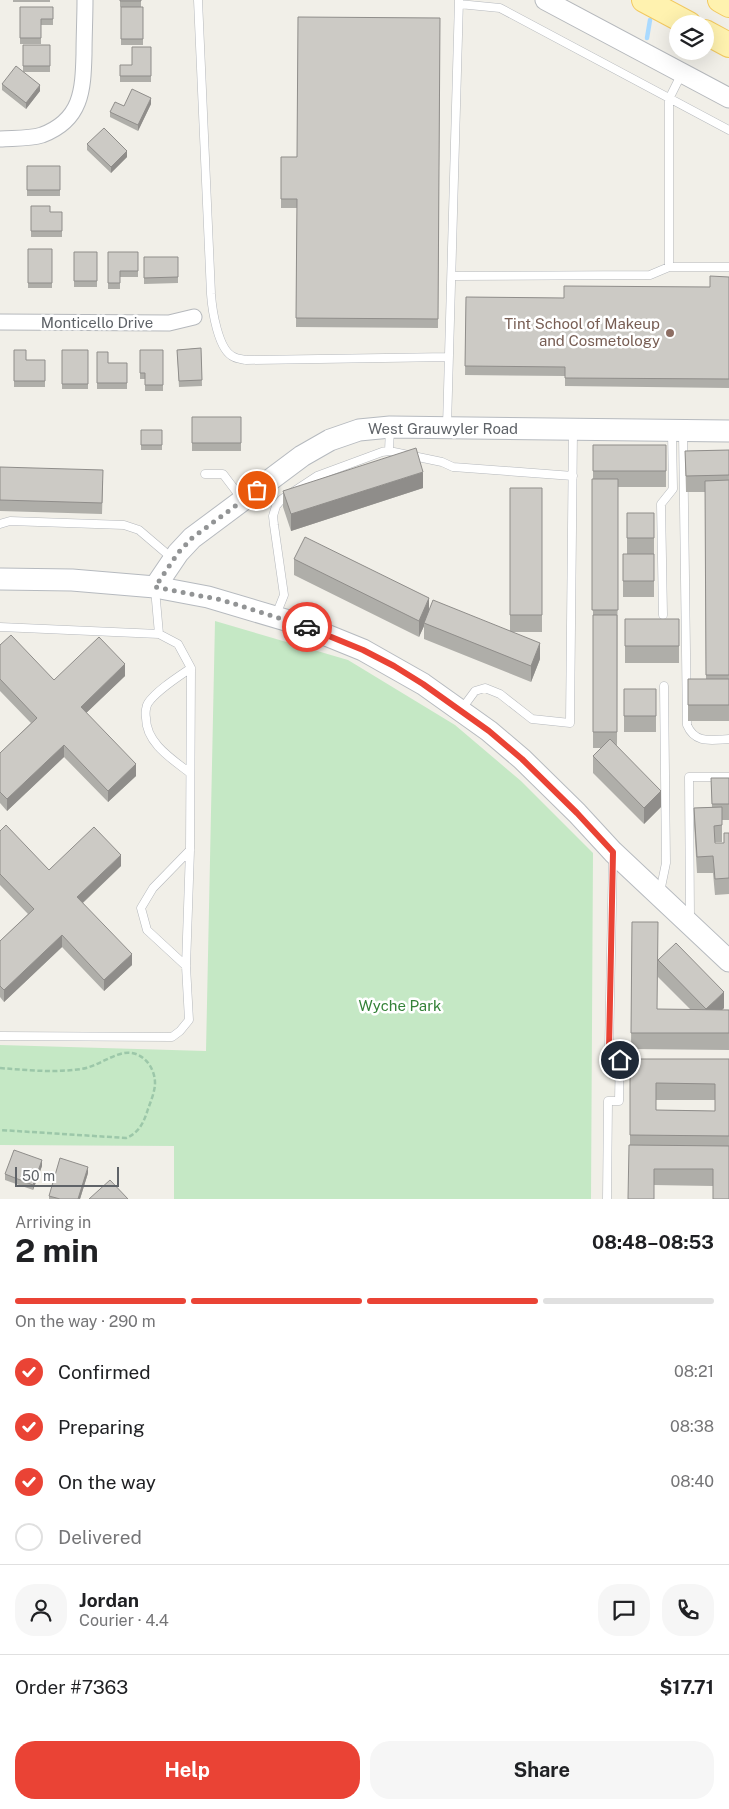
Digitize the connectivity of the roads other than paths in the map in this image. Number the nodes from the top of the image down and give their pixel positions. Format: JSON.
{"nodes":[{"id":1,"x":85,"y":0,"type":"edge"},
{"id":2,"x":198,"y":0,"type":"edge"},
{"id":3,"x":545,"y":0,"type":"edge"},
{"id":4,"x":644,"y":0,"type":"edge"},
{"id":5,"x":720,"y":0,"type":"edge"},
{"id":6,"x":459,"y":2,"type":"edge"},
{"id":7,"x":729,"y":5,"type":"edge"},
{"id":8,"x":672,"y":15,"type":"edge"},
{"id":9,"x":714,"y":37,"type":"edge"},
{"id":10,"x":729,"y":45,"type":"edge"},
{"id":11,"x":682,"y":73,"type":"junction"},
{"id":12,"x":729,"y":98,"type":"edge"},
{"id":13,"x":669,"y":99,"type":"junction"},
{"id":14,"x":729,"y":130,"type":"edge"},
{"id":15,"x":0,"y":138,"type":"edge"},
{"id":16,"x":669,"y":266,"type":"junction"},
{"id":17,"x":729,"y":267,"type":"edge"},
{"id":18,"x":452,"y":276,"type":"junction"},
{"id":19,"x":194,"y":317,"type":"dead end"},
{"id":20,"x":0,"y":322,"type":"edge"},
{"id":21,"x":449,"y":357,"type":"junction"},
{"id":22,"x":390,"y":427,"type":"junction"},
{"id":23,"x":447,"y":428,"type":"junction"},
{"id":24,"x":573,"y":429,"type":"junction"},
{"id":25,"x":677,"y":430,"type":"junction"},
{"id":26,"x":729,"y":431,"type":"edge"},
{"id":27,"x":389,"y":451,"type":"junction"},
{"id":28,"x":692,"y":460,"type":"edge"},
{"id":29,"x":683,"y":461,"type":"junction"},
{"id":30,"x":205,"y":474,"type":"dead end"},
{"id":31,"x":573,"y":476,"type":"junction"},
{"id":32,"x":243,"y":500,"type":"junction"},
{"id":33,"x":0,"y":524,"type":"edge"},
{"id":34,"x":173,"y":559,"type":"junction"},
{"id":35,"x":0,"y":579,"type":"edge"},
{"id":36,"x":155,"y":587,"type":"junction"},
{"id":37,"x":663,"y":614,"type":"dead end"},
{"id":38,"x":276,"y":616,"type":"junction"},
{"id":39,"x":0,"y":627,"type":"edge"},
{"id":40,"x":159,"y":634,"type":"junction"},
{"id":41,"x":191,"y":668,"type":"junction"},
{"id":42,"x":664,"y":686,"type":"dead end"},
{"id":43,"x":460,"y":711,"type":"junction"},
{"id":44,"x":729,"y":739,"type":"edge"},
{"id":45,"x":190,"y":773,"type":"junction"},
{"id":46,"x":729,"y":777,"type":"edge"},
{"id":47,"x":190,"y":850,"type":"junction"},
{"id":48,"x":613,"y":852,"type":"junction"},
{"id":49,"x":660,"y":896,"type":"junction"},
{"id":50,"x":690,"y":924,"type":"junction"},
{"id":51,"x":729,"y":961,"type":"edge"},
{"id":52,"x":186,"y":966,"type":"junction"},
{"id":53,"x":0,"y":1036,"type":"edge"},
{"id":54,"x":620,"y":1060,"type":"junction"},
{"id":55,"x":630,"y":1060,"type":"edge"},
{"id":56,"x":607,"y":1199,"type":"edge"}],
"edges":[{"from":1,"to":15,"type":"street"},
{"from":2,"to":21,"type":"lane"},
{"from":3,"to":11,"type":"street"},
{"from":4,"to":8,"type":"main road"},
{"from":5,"to":7,"type":"main road"},
{"from":6,"to":13,"type":"lane"},
{"from":6,"to":18,"type":"lane"},
{"from":9,"to":10,"type":"main road"},
{"from":11,"to":12,"type":"street"},
{"from":11,"to":13,"type":"lane"},
{"from":13,"to":14,"type":"lane"},
{"from":13,"to":16,"type":"lane"},
{"from":16,"to":17,"type":"lane"},
{"from":16,"to":18,"type":"lane"},
{"from":18,"to":21,"type":"lane"},
{"from":19,"to":20,"type":"street","name":"Monticello Drive"},
{"from":21,"to":23,"type":"lane"},
{"from":22,"to":23,"type":"main road","name":"West Grauwyler Road"},
{"from":22,"to":27,"type":"lane"},
{"from":22,"to":32,"type":"main road","name":"West Grauwyler Road"},
{"from":23,"to":24,"type":"main road","name":"West Grauwyler Road"},
{"from":24,"to":25,"type":"main road","name":"West Grauwyler Road"},
{"from":24,"to":31,"type":"lane"},
{"from":25,"to":26,"type":"main road","name":"West Grauwyler Road"},
{"from":25,"to":29,"type":"lane"},
{"from":25,"to":37,"type":"lane"},
{"from":27,"to":31,"type":"lane"},
{"from":27,"to":38,"type":"lane"},
{"from":28,"to":29,"type":"lane"},
{"from":29,"to":44,"type":"lane"},
{"from":30,"to":32,"type":"lane"},
{"from":31,"to":43,"type":"lane"},
{"from":32,"to":34,"type":"main road","name":"West Grauwyler Road"},
{"from":33,"to":34,"type":"lane"},
{"from":34,"to":36,"type":"main road","name":"West Grauwyler Road"},
{"from":35,"to":36,"type":"main road"},
{"from":36,"to":38,"type":"main road"},
{"from":36,"to":40,"type":"lane"},
{"from":38,"to":43,"type":"main road"},
{"from":39,"to":40,"type":"lane"},
{"from":40,"to":41,"type":"lane"},
{"from":41,"to":45,"type":"lane"},
{"from":41,"to":45,"type":"lane"},
{"from":42,"to":49,"type":"lane"},
{"from":43,"to":48,"type":"main road"},
{"from":45,"to":47,"type":"lane"},
{"from":46,"to":50,"type":"lane"},
{"from":47,"to":52,"type":"lane"},
{"from":47,"to":52,"type":"lane"},
{"from":48,"to":49,"type":"main road"},
{"from":48,"to":54,"type":"lane"},
{"from":49,"to":50,"type":"main road"},
{"from":50,"to":51,"type":"main road"},
{"from":52,"to":53,"type":"lane"},
{"from":54,"to":55,"type":"lane"},
{"from":54,"to":56,"type":"lane"}]}
